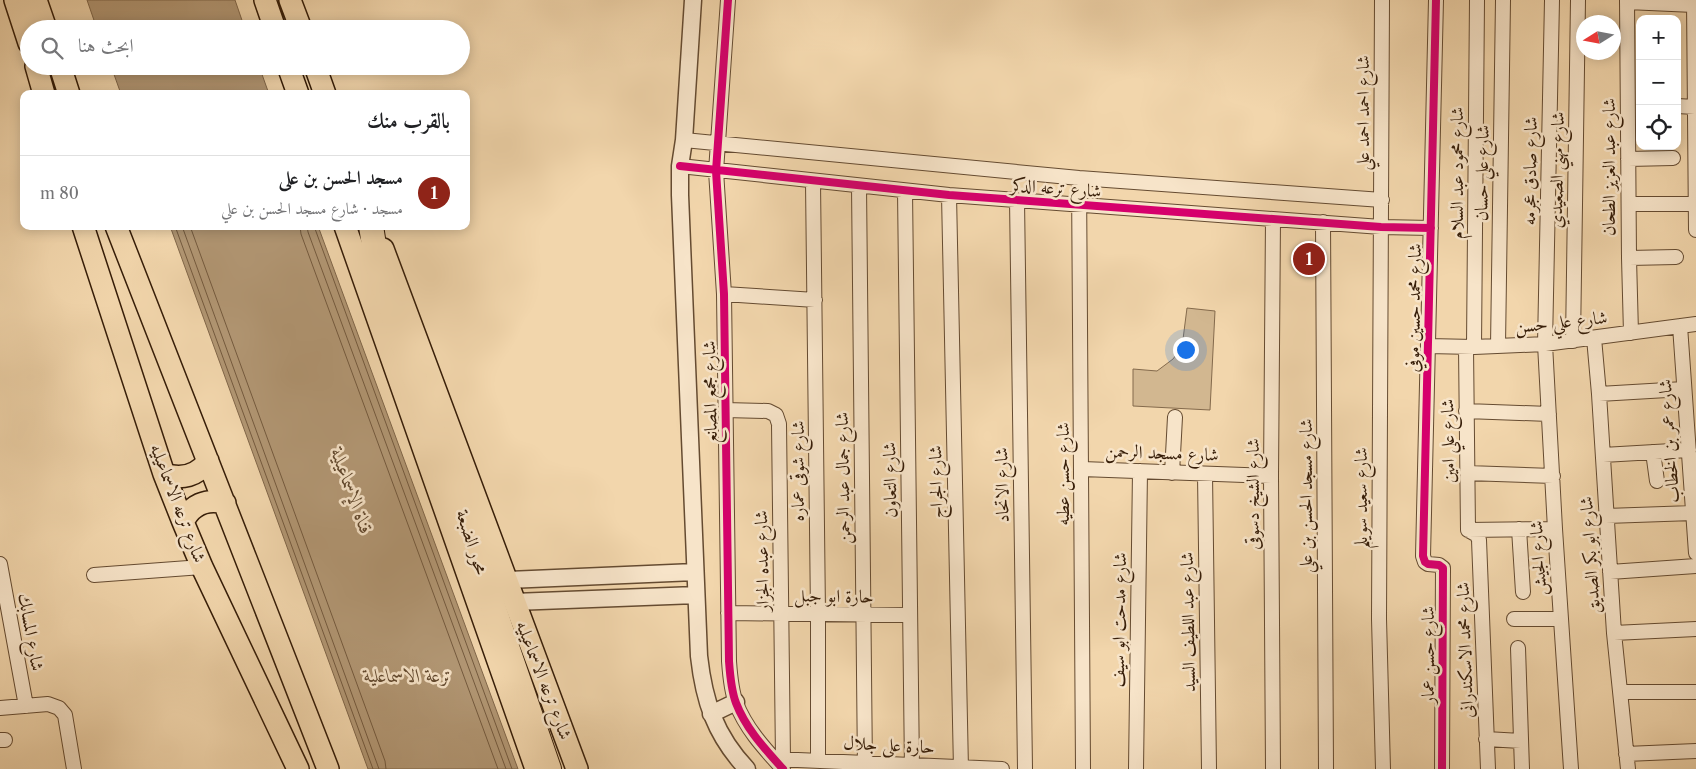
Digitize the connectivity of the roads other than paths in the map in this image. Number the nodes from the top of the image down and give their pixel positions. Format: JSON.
{"nodes":[{"id":1,"x":15,"y":0,"type":"edge"},
{"id":2,"x":36,"y":0,"type":"edge"},
{"id":3,"x":265,"y":0,"type":"edge"},
{"id":4,"x":290,"y":0,"type":"edge"},
{"id":5,"x":693,"y":0,"type":"edge"},
{"id":6,"x":728,"y":0,"type":"edge"},
{"id":7,"x":1382,"y":0,"type":"edge"},
{"id":8,"x":1436,"y":0,"type":"edge"},
{"id":9,"x":1477,"y":0,"type":"edge"},
{"id":10,"x":1503,"y":0,"type":"edge"},
{"id":11,"x":1552,"y":0,"type":"edge"},
{"id":12,"x":1578,"y":0,"type":"edge"},
{"id":13,"x":1627,"y":1,"type":"edge"},
{"id":14,"x":1694,"y":2,"type":"edge"},
{"id":15,"x":22,"y":20,"type":"edge"},
{"id":16,"x":43,"y":20,"type":"edge"},
{"id":17,"x":272,"y":20,"type":"edge"},
{"id":18,"x":297,"y":20,"type":"edge"},
{"id":19,"x":1634,"y":56,"type":"edge"},
{"id":20,"x":39,"y":75,"type":"edge"},
{"id":21,"x":63,"y":75,"type":"edge"},
{"id":22,"x":291,"y":75,"type":"edge"},
{"id":23,"x":318,"y":75,"type":"edge"},
{"id":24,"x":43,"y":90,"type":"edge"},
{"id":25,"x":68,"y":90,"type":"edge"},
{"id":26,"x":297,"y":90,"type":"edge"},
{"id":27,"x":324,"y":90,"type":"edge"},
{"id":28,"x":1634,"y":105,"type":"edge"},
{"id":29,"x":1681,"y":106,"type":"edge"},
{"id":30,"x":1695,"y":107,"type":"junction"},
{"id":31,"x":684,"y":140,"type":"junction"},
{"id":32,"x":717,"y":143,"type":"junction"},
{"id":33,"x":1673,"y":158,"type":"dead end"},
{"id":34,"x":1628,"y":159,"type":"junction"},
{"id":35,"x":680,"y":166,"type":"junction"},
{"id":36,"x":716,"y":170,"type":"junction"},
{"id":37,"x":1079,"y":178,"type":"junction"},
{"id":38,"x":813,"y":182,"type":"junction"},
{"id":39,"x":859,"y":186,"type":"junction"},
{"id":40,"x":905,"y":190,"type":"junction"},
{"id":41,"x":949,"y":195,"type":"junction"},
{"id":42,"x":1017,"y":200,"type":"junction"},
{"id":43,"x":1382,"y":200,"type":"junction"},
{"id":44,"x":1629,"y":204,"type":"junction"},
{"id":45,"x":1695,"y":204,"type":"edge"},
{"id":46,"x":1078,"y":205,"type":"junction"},
{"id":47,"x":1273,"y":219,"type":"junction"},
{"id":48,"x":1323,"y":222,"type":"junction"},
{"id":49,"x":1382,"y":227,"type":"junction"},
{"id":50,"x":1431,"y":228,"type":"junction"},
{"id":51,"x":84,"y":230,"type":"edge"},
{"id":52,"x":118,"y":230,"type":"edge"},
{"id":53,"x":346,"y":230,"type":"edge"},
{"id":54,"x":372,"y":230,"type":"edge"},
{"id":55,"x":376,"y":230,"type":"edge"},
{"id":56,"x":1696,"y":230,"type":"edge"},
{"id":57,"x":1676,"y":257,"type":"dead end"},
{"id":58,"x":1629,"y":258,"type":"junction"},
{"id":59,"x":724,"y":294,"type":"junction"},
{"id":60,"x":815,"y":300,"type":"junction"},
{"id":61,"x":1696,"y":324,"type":"edge"},
{"id":62,"x":1680,"y":326,"type":"junction"},
{"id":63,"x":1631,"y":333,"type":"junction"},
{"id":64,"x":1594,"y":338,"type":"junction"},
{"id":65,"x":1573,"y":341,"type":"junction"},
{"id":66,"x":1545,"y":344,"type":"junction"},
{"id":67,"x":1428,"y":346,"type":"junction"},
{"id":68,"x":1498,"y":346,"type":"junction"},
{"id":69,"x":1470,"y":347,"type":"junction"},
{"id":70,"x":1684,"y":389,"type":"junction"},
{"id":71,"x":1600,"y":394,"type":"junction"},
{"id":72,"x":725,"y":410,"type":"junction"},
{"id":73,"x":1466,"y":411,"type":"junction"},
{"id":74,"x":1549,"y":414,"type":"junction"},
{"id":75,"x":1175,"y":417,"type":"dead end"},
{"id":76,"x":1688,"y":450,"type":"junction"},
{"id":77,"x":1653,"y":452,"type":"junction"},
{"id":78,"x":1603,"y":455,"type":"junction"},
{"id":79,"x":208,"y":461,"type":"junction"},
{"id":80,"x":1082,"y":469,"type":"junction"},
{"id":81,"x":1140,"y":471,"type":"junction"},
{"id":82,"x":1172,"y":473,"type":"junction"},
{"id":83,"x":1467,"y":473,"type":"junction"},
{"id":84,"x":164,"y":474,"type":"junction"},
{"id":85,"x":1205,"y":474,"type":"junction"},
{"id":86,"x":1271,"y":476,"type":"junction"},
{"id":87,"x":1552,"y":476,"type":"junction"},
{"id":88,"x":1657,"y":482,"type":"dead end"},
{"id":89,"x":225,"y":503,"type":"junction"},
{"id":90,"x":1693,"y":512,"type":"junction"},
{"id":91,"x":1606,"y":516,"type":"junction"},
{"id":92,"x":183,"y":522,"type":"junction"},
{"id":93,"x":1519,"y":529,"type":"junction"},
{"id":94,"x":1555,"y":529,"type":"junction"},
{"id":95,"x":1470,"y":531,"type":"junction"},
{"id":96,"x":1696,"y":552,"type":"edge"},
{"id":97,"x":1423,"y":556,"type":"joint"},
{"id":98,"x":0,"y":564,"type":"edge"},
{"id":99,"x":1696,"y":566,"type":"edge"},
{"id":100,"x":202,"y":567,"type":"junction"},
{"id":101,"x":696,"y":572,"type":"junction"},
{"id":102,"x":1610,"y":572,"type":"junction"},
{"id":103,"x":94,"y":575,"type":"dead end"},
{"id":104,"x":507,"y":580,"type":"junction"},
{"id":105,"x":1523,"y":592,"type":"dead end"},
{"id":106,"x":696,"y":595,"type":"junction"},
{"id":107,"x":514,"y":602,"type":"junction"},
{"id":108,"x":728,"y":613,"type":"junction"},
{"id":109,"x":782,"y":614,"type":"junction"},
{"id":110,"x":818,"y":614,"type":"junction"},
{"id":111,"x":864,"y":614,"type":"junction"},
{"id":112,"x":910,"y":615,"type":"junction"},
{"id":113,"x":1514,"y":619,"type":"dead end"},
{"id":114,"x":1561,"y":619,"type":"junction"},
{"id":115,"x":1696,"y":629,"type":"edge"},
{"id":116,"x":1614,"y":633,"type":"junction"},
{"id":117,"x":1518,"y":648,"type":"dead end"},
{"id":118,"x":1620,"y":692,"type":"junction"},
{"id":119,"x":1696,"y":692,"type":"edge"},
{"id":120,"x":736,"y":702,"type":"junction"},
{"id":121,"x":26,"y":706,"type":"junction"},
{"id":122,"x":0,"y":708,"type":"edge"},
{"id":123,"x":711,"y":714,"type":"junction"},
{"id":124,"x":1486,"y":739,"type":"junction"},
{"id":125,"x":1521,"y":741,"type":"junction"},
{"id":126,"x":1696,"y":751,"type":"edge"},
{"id":127,"x":1626,"y":754,"type":"junction"},
{"id":128,"x":818,"y":761,"type":"junction"},
{"id":129,"x":780,"y":762,"type":"edge"},
{"id":130,"x":865,"y":766,"type":"edge"},
{"id":131,"x":912,"y":767,"type":"edge"},
{"id":132,"x":961,"y":768,"type":"edge"},
{"id":133,"x":74,"y":769,"type":"edge"},
{"id":134,"x":298,"y":769,"type":"edge"},
{"id":135,"x":328,"y":769,"type":"edge"},
{"id":136,"x":536,"y":769,"type":"edge"},
{"id":137,"x":549,"y":769,"type":"edge"},
{"id":138,"x":577,"y":769,"type":"edge"},
{"id":139,"x":747,"y":769,"type":"edge"},
{"id":140,"x":1002,"y":769,"type":"edge"},
{"id":141,"x":1025,"y":769,"type":"edge"},
{"id":142,"x":1083,"y":769,"type":"edge"},
{"id":143,"x":1136,"y":769,"type":"edge"},
{"id":144,"x":1209,"y":769,"type":"edge"},
{"id":145,"x":1273,"y":769,"type":"edge"},
{"id":146,"x":1326,"y":769,"type":"edge"},
{"id":147,"x":1383,"y":769,"type":"edge"},
{"id":148,"x":1442,"y":769,"type":"edge"},
{"id":149,"x":1488,"y":769,"type":"edge"},
{"id":150,"x":1522,"y":769,"type":"edge"},
{"id":151,"x":1570,"y":769,"type":"edge"},
{"id":152,"x":1628,"y":769,"type":"edge"}],
"edges":[{"from":1,"to":15,"type":"main road"},
{"from":2,"to":16,"type":"main road"},
{"from":3,"to":17,"type":"main road"},
{"from":4,"to":18,"type":"main road"},
{"from":5,"to":31,"type":"street","name":"شارع مجمع المصانع"},
{"from":6,"to":32,"type":"street","name":"شارع مجمع المصانع"},
{"from":7,"to":43,"type":"street","name":"شارع احمد احمد علي"},
{"from":8,"to":50,"type":"street","name":"شارع محمد حسين موفي"},
{"from":9,"to":69,"type":"street","name":"شارع محمود عبد السلام"},
{"from":10,"to":68,"type":"street","name":"شارع علي حسان"},
{"from":11,"to":66,"type":"street","name":"شارع صادق عجرمه"},
{"from":12,"to":65,"type":"street","name":"شارع مهني الصعيدي"},
{"from":13,"to":14,"type":"street"},
{"from":13,"to":19,"type":"street","name":"شارع عبد العزيز الطحان"},
{"from":14,"to":30,"type":"street"},
{"from":19,"to":28,"type":"street","name":"شارع عبد العزيز الطحان"},
{"from":20,"to":24,"type":"main road"},
{"from":21,"to":25,"type":"main road"},
{"from":22,"to":26,"type":"main road"},
{"from":23,"to":27,"type":"main road"},
{"from":28,"to":34,"type":"street","name":"شارع عبد العزيز الطحان"},
{"from":29,"to":30,"type":"street"},
{"from":30,"to":45,"type":"street"},
{"from":31,"to":32,"type":"street","name":"شارع ترعه الدكر"},
{"from":31,"to":35,"type":"street","name":"شارع مجمع المصانع"},
{"from":32,"to":36,"type":"street","name":"شارع مجمع المصانع"},
{"from":32,"to":37,"type":"street","name":"شارع ترعه الدكر"},
{"from":33,"to":34,"type":"street"},
{"from":34,"to":44,"type":"street","name":"شارع عبد العزيز الطحان"},
{"from":35,"to":36,"type":"street","name":"شارع ترعه الدكر"},
{"from":35,"to":101,"type":"street","name":"شارع مجمع المصانع"},
{"from":36,"to":38,"type":"street","name":"شارع ترعه الدكر"},
{"from":36,"to":59,"type":"street","name":"شارع مجمع المصانع"},
{"from":37,"to":43,"type":"street","name":"شارع ترعه الدكر"},
{"from":37,"to":46,"type":"street","name":"شارع حسن عطيه"},
{"from":38,"to":39,"type":"street","name":"شارع ترعه الدكر"},
{"from":38,"to":60,"type":"street","name":"شارع شوقى عماره"},
{"from":39,"to":40,"type":"street","name":"شارع ترعه الدكر"},
{"from":39,"to":111,"type":"street","name":"شارع جمال عبد الرحمن"},
{"from":40,"to":41,"type":"street","name":"شارع ترعه الدكر"},
{"from":40,"to":112,"type":"street","name":"شارع التعاون"},
{"from":41,"to":42,"type":"street","name":"شارع ترعه الدكر"},
{"from":41,"to":132,"type":"street","name":"شارع الجراج"},
{"from":42,"to":46,"type":"street","name":"شارع ترعه الدكر"},
{"from":42,"to":141,"type":"street","name":"شارع الاتحاد"},
{"from":43,"to":49,"type":"street","name":"شارع احمد احمد علي"},
{"from":44,"to":45,"type":"street"},
{"from":44,"to":58,"type":"street","name":"شارع عبد العزيز الطحان"},
{"from":45,"to":56,"type":"street"},
{"from":46,"to":47,"type":"street","name":"شارع ترعه الدكر"},
{"from":46,"to":80,"type":"street","name":"شارع حسن عطيه"},
{"from":47,"to":48,"type":"street","name":"شارع ترعه الدكر"},
{"from":47,"to":86,"type":"street","name":"شارع الشيخ دسوقى"},
{"from":48,"to":49,"type":"street","name":"شارع ترعه الدكر"},
{"from":48,"to":146,"type":"street","name":"شارع مسجد الحسن بن علي"},
{"from":49,"to":50,"type":"street","name":"شارع ترعه الدكر"},
{"from":49,"to":147,"type":"street","name":"شارع سعيد سويلم"},
{"from":50,"to":67,"type":"street","name":"شارع محمد حسين موفي"},
{"from":51,"to":84,"type":"main road","name":"شارع ترعه الاسماعيليه"},
{"from":52,"to":79,"type":"main road"},
{"from":53,"to":136,"type":"main road","name":"شارع ترعه الاسماعيليه"},
{"from":54,"to":137,"type":"highway","name":"محور الضبعة"},
{"from":55,"to":104,"type":"main road","name":"شارع ترعه الاسماعيليه"},
{"from":57,"to":58,"type":"street"},
{"from":58,"to":63,"type":"street","name":"شارع عبد العزيز الطحان"},
{"from":59,"to":60,"type":"street"},
{"from":59,"to":72,"type":"street","name":"شارع مجمع المصانع"},
{"from":60,"to":110,"type":"street","name":"شارع شوقى عماره"},
{"from":61,"to":62,"type":"street","name":"شارع علي حسن"},
{"from":62,"to":63,"type":"street","name":"شارع علي حسن"},
{"from":62,"to":70,"type":"street","name":"شارع عمر بن الخطاب"},
{"from":63,"to":64,"type":"street","name":"شارع علي حسن"},
{"from":64,"to":65,"type":"street","name":"شارع علي حسن"},
{"from":64,"to":71,"type":"street","name":"شارع ابو بكر الصديق"},
{"from":65,"to":66,"type":"street","name":"شارع علي حسن"},
{"from":66,"to":68,"type":"street","name":"شارع علي حسن"},
{"from":66,"to":74,"type":"street","name":"شارع الجيش"},
{"from":67,"to":69,"type":"street","name":"شارع علي حسن"},
{"from":67,"to":97,"type":"street","name":"شارع محمد حسين موفي"},
{"from":68,"to":69,"type":"street","name":"شارع علي حسن"},
{"from":69,"to":73,"type":"street","name":"شارع علي امين"},
{"from":70,"to":71,"type":"street"},
{"from":70,"to":76,"type":"street","name":"شارع عمر بن الخطاب"},
{"from":71,"to":78,"type":"street","name":"شارع ابو بكر الصديق"},
{"from":72,"to":108,"type":"street","name":"شارع مجمع المصانع"},
{"from":72,"to":109,"type":"street","name":"شارع عبده الجزار"},
{"from":73,"to":74,"type":"street"},
{"from":73,"to":83,"type":"street","name":"شارع علي امين"},
{"from":74,"to":87,"type":"street","name":"شارع الجيش"},
{"from":75,"to":82,"type":"street"},
{"from":76,"to":77,"type":"street"},
{"from":76,"to":90,"type":"street","name":"شارع عمر بن الخطاب"},
{"from":77,"to":78,"type":"street"},
{"from":77,"to":88,"type":"street"},
{"from":78,"to":91,"type":"street","name":"شارع ابو بكر الصديق"},
{"from":79,"to":84,"type":"main road"},
{"from":79,"to":89,"type":"main road"},
{"from":80,"to":81,"type":"street","name":"شارع مسجد الرحمن"},
{"from":80,"to":142,"type":"street","name":"شارع حسن عطيه"},
{"from":81,"to":82,"type":"street","name":"شارع مسجد الرحمن"},
{"from":81,"to":143,"type":"street","name":"شارع مدحت ابو سيف"},
{"from":82,"to":85,"type":"street","name":"شارع مسجد الرحمن"},
{"from":83,"to":87,"type":"street"},
{"from":83,"to":95,"type":"street","name":"شارع علي امين"},
{"from":84,"to":92,"type":"main road","name":"شارع ترعه الاسماعيليه"},
{"from":85,"to":86,"type":"street","name":"شارع مسجد الرحمن"},
{"from":85,"to":144,"type":"street","name":"شارع عبد اللطيف السيد"},
{"from":86,"to":145,"type":"street","name":"شارع الشيخ دسوقى"},
{"from":87,"to":94,"type":"street","name":"شارع الجيش"},
{"from":89,"to":92,"type":"main road"},
{"from":89,"to":135,"type":"main road"},
{"from":90,"to":91,"type":"street"},
{"from":90,"to":96,"type":"street","name":"شارع عمر بن الخطاب"},
{"from":91,"to":102,"type":"street","name":"شارع ابو بكر الصديق"},
{"from":92,"to":100,"type":"main road","name":"شارع ترعه الاسماعيليه"},
{"from":93,"to":94,"type":"street"},
{"from":93,"to":95,"type":"street"},
{"from":93,"to":105,"type":"street"},
{"from":94,"to":114,"type":"street","name":"شارع الجيش"},
{"from":95,"to":124,"type":"street","name":"شارع محمد الاسكندرانى"},
{"from":97,"to":148,"type":"street","name":"شارع حسن عمار"},
{"from":98,"to":121,"type":"street","name":"شارع المسابك"},
{"from":99,"to":102,"type":"street"},
{"from":100,"to":103,"type":"street"},
{"from":100,"to":134,"type":"main road","name":"شارع ترعه الاسماعيليه"},
{"from":101,"to":104,"type":"street"},
{"from":101,"to":106,"type":"street","name":"شارع مجمع المصانع"},
{"from":102,"to":116,"type":"street","name":"شارع ابو بكر الصديق"},
{"from":104,"to":107,"type":"main road","name":"شارع ترعه الاسماعيليه"},
{"from":106,"to":107,"type":"street"},
{"from":106,"to":123,"type":"street","name":"شارع مجمع المصانع"},
{"from":107,"to":138,"type":"main road","name":"شارع ترعه الاسماعيليه"},
{"from":108,"to":109,"type":"street","name":"حارة ابو جبل"},
{"from":108,"to":120,"type":"street","name":"شارع مجمع المصانع"},
{"from":109,"to":110,"type":"street","name":"حارة ابو جبل"},
{"from":109,"to":129,"type":"street","name":"شارع عبده الجزار"},
{"from":110,"to":111,"type":"street","name":"حارة ابو جبل"},
{"from":110,"to":128,"type":"street","name":"شارع شوقى عماره"},
{"from":111,"to":112,"type":"street","name":"حارة ابو جبل"},
{"from":111,"to":130,"type":"street","name":"شارع جمال عبد الرحمن"},
{"from":112,"to":131,"type":"street","name":"شارع التعاون"},
{"from":113,"to":114,"type":"street"},
{"from":114,"to":151,"type":"street","name":"شارع الجيش"},
{"from":115,"to":116,"type":"street"},
{"from":116,"to":118,"type":"street","name":"شارع ابو بكر الصديق"},
{"from":117,"to":125,"type":"street"},
{"from":118,"to":119,"type":"street"},
{"from":118,"to":127,"type":"street","name":"شارع ابو بكر الصديق"},
{"from":120,"to":123,"type":"street"},
{"from":120,"to":129,"type":"street","name":"شارع مجمع المصانع"},
{"from":121,"to":122,"type":"street"},
{"from":121,"to":133,"type":"street"},
{"from":123,"to":139,"type":"street","name":"شارع مجمع المصانع"},
{"from":124,"to":125,"type":"street"},
{"from":124,"to":149,"type":"street","name":"شارع محمد الاسكندرانى"},
{"from":125,"to":150,"type":"street"},
{"from":126,"to":127,"type":"street"},
{"from":127,"to":152,"type":"street","name":"شارع ابو بكر الصديق"},
{"from":128,"to":129,"type":"street","name":"حارة على جلال"},
{"from":128,"to":130,"type":"street","name":"حارة على جلال"},
{"from":130,"to":131,"type":"street","name":"حارة على جلال"},
{"from":131,"to":132,"type":"street","name":"حارة على جلال"},
{"from":132,"to":140,"type":"street","name":"حارة على جلال"}]}
